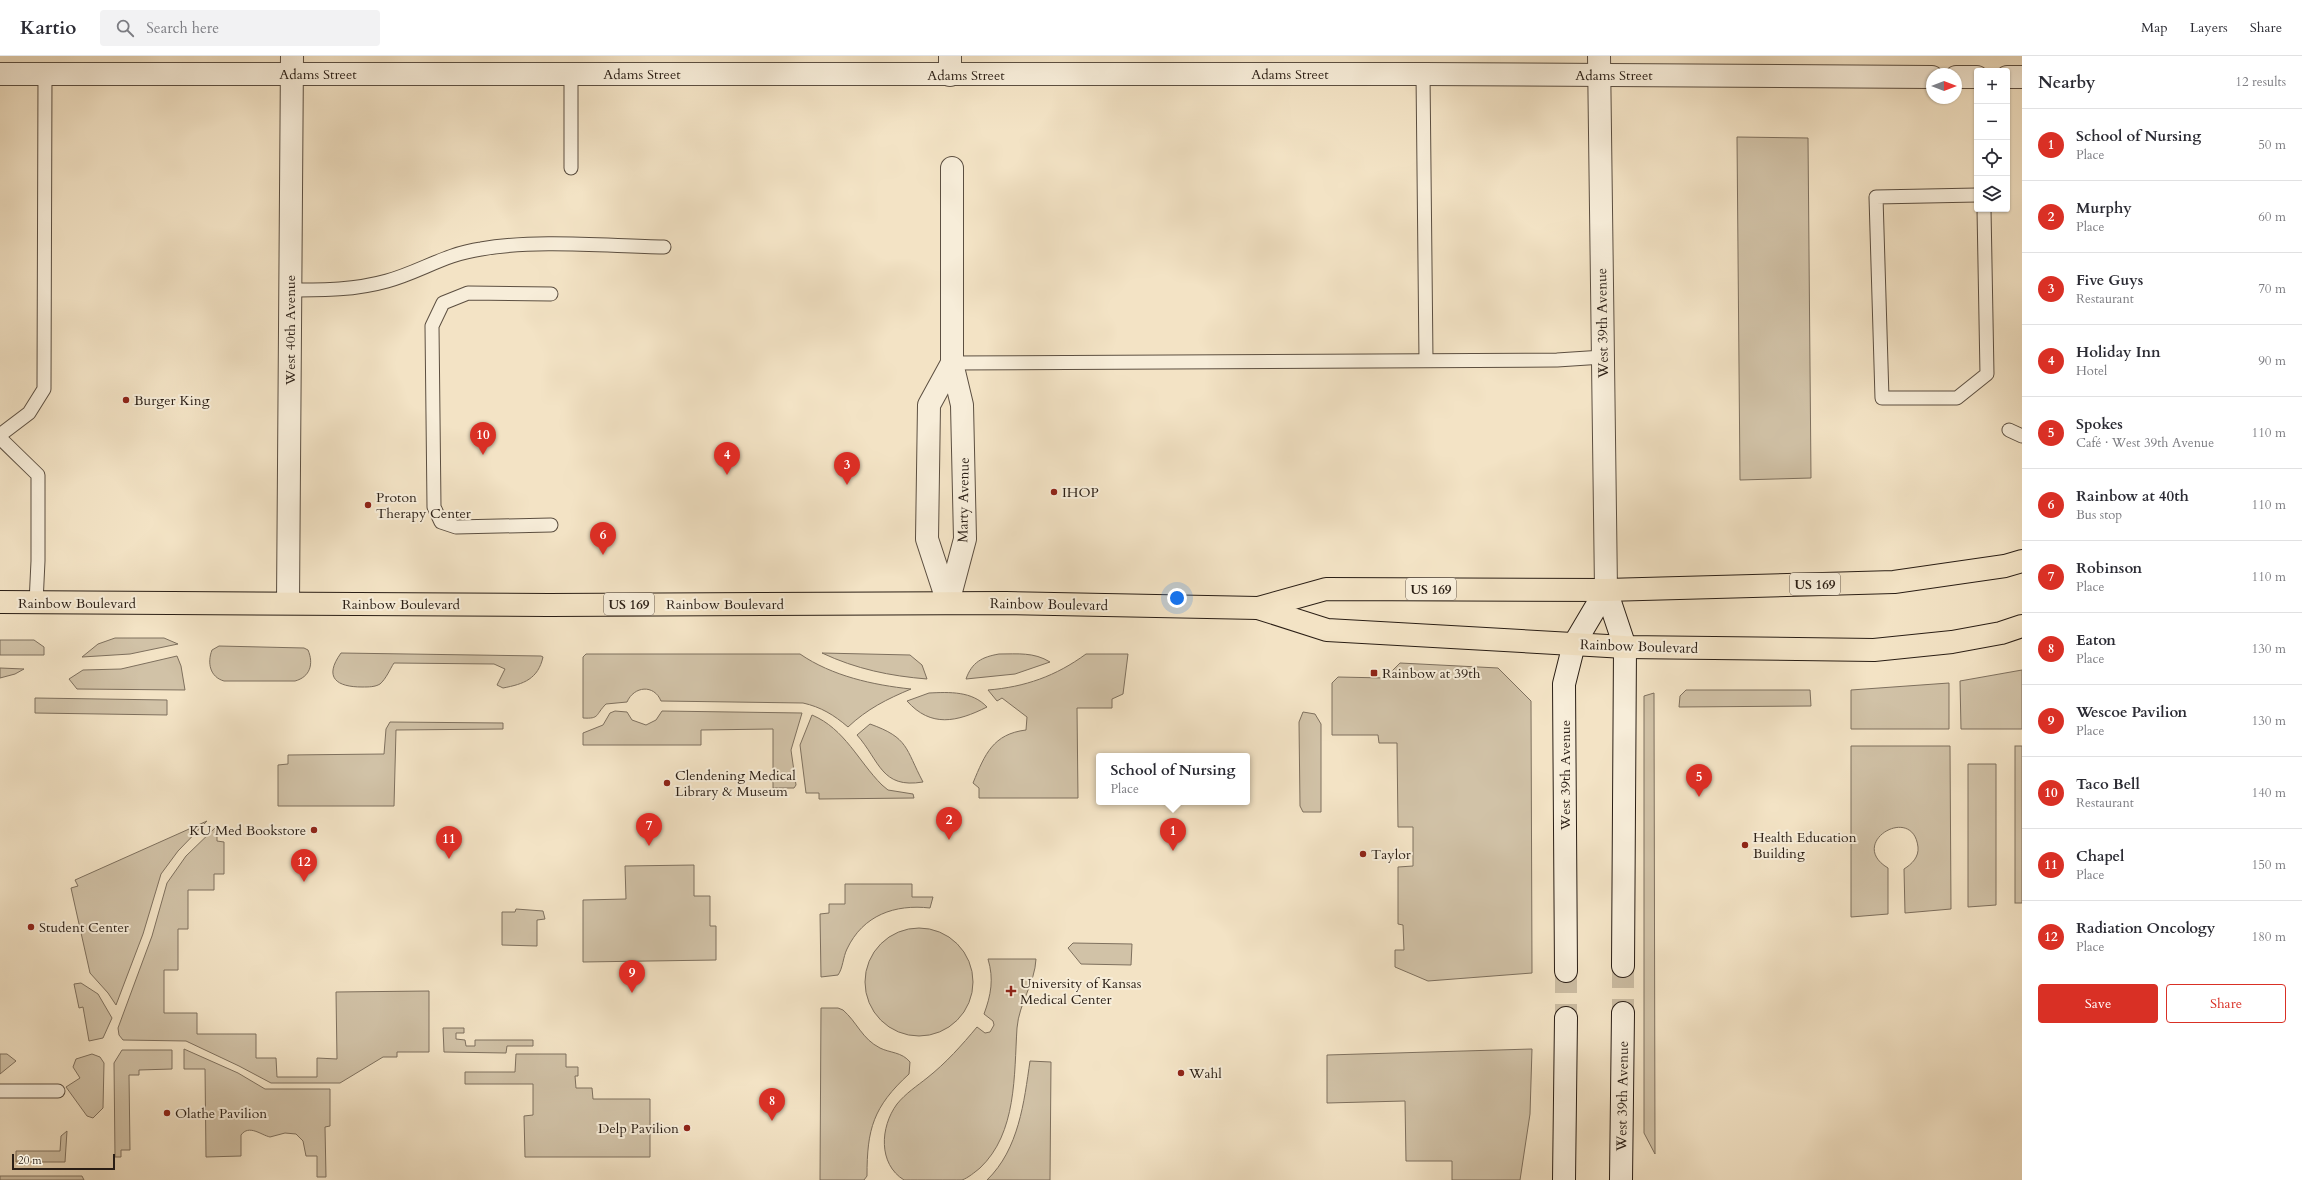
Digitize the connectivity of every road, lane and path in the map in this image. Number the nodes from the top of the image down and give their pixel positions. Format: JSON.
{"nodes":[{"id":1,"x":292,"y":65,"type":"edge"},
{"id":2,"x":950,"y":65,"type":"edge"},
{"id":3,"x":1599,"y":65,"type":"edge"},
{"id":4,"x":0,"y":74,"type":"edge"},
{"id":5,"x":45,"y":74,"type":"junction"},
{"id":6,"x":571,"y":74,"type":"junction"},
{"id":7,"x":1423,"y":74,"type":"junction"},
{"id":8,"x":1926,"y":77,"type":"edge"},
{"id":9,"x":1962,"y":77,"type":"edge"},
{"id":10,"x":1974,"y":77,"type":"edge"},
{"id":11,"x":2010,"y":77,"type":"edge"},
{"id":12,"x":2022,"y":77,"type":"edge"},
{"id":13,"x":571,"y":168,"type":"dead end"},
{"id":14,"x":952,"y":168,"type":"dead end"},
{"id":15,"x":1974,"y":195,"type":"edge"},
{"id":16,"x":1984,"y":212,"type":"edge"},
{"id":17,"x":664,"y":247,"type":"dead end"},
{"id":18,"x":291,"y":290,"type":"junction"},
{"id":19,"x":551,"y":294,"type":"dead end"},
{"id":20,"x":1603,"y":357,"type":"junction"},
{"id":21,"x":1426,"y":360,"type":"junction"},
{"id":22,"x":952,"y":363,"type":"junction"},
{"id":23,"x":2009,"y":430,"type":"dead end"},
{"id":24,"x":2022,"y":436,"type":"edge"},
{"id":25,"x":0,"y":437,"type":"edge"},
{"id":26,"x":551,"y":525,"type":"dead end"},
{"id":27,"x":2022,"y":561,"type":"edge"},
{"id":28,"x":1606,"y":590,"type":"junction"},
{"id":29,"x":0,"y":602,"type":"edge"},
{"id":30,"x":36,"y":602,"type":"junction"},
{"id":31,"x":948,"y":602,"type":"junction"},
{"id":32,"x":288,"y":603,"type":"junction"},
{"id":33,"x":1258,"y":608,"type":"junction"},
{"id":34,"x":2022,"y":626,"type":"edge"},
{"id":35,"x":1574,"y":644,"type":"junction"},
{"id":36,"x":1625,"y":647,"type":"junction"},
{"id":37,"x":1623,"y":966,"type":"tunnel mouth"},
{"id":38,"x":1566,"y":970,"type":"tunnel mouth"},
{"id":39,"x":1623,"y":1013,"type":"tunnel mouth"},
{"id":40,"x":1566,"y":1018,"type":"tunnel mouth"},
{"id":41,"x":0,"y":1091,"type":"edge"},
{"id":42,"x":58,"y":1091,"type":"dead end"},
{"id":43,"x":1564,"y":1180,"type":"edge"},
{"id":44,"x":1621,"y":1180,"type":"edge"}],
"edges":[{"from":1,"to":5,"type":"street","name":"Adams Street"},
{"from":1,"to":6,"type":"street","name":"Adams Street"},
{"from":1,"to":18,"type":"street","name":"West 40th Avenue"},
{"from":2,"to":6,"type":"street","name":"Adams Street"},
{"from":2,"to":7,"type":"street","name":"Adams Street"},
{"from":3,"to":7,"type":"street","name":"Adams Street"},
{"from":3,"to":8,"type":"street","name":"Adams Street"},
{"from":3,"to":20,"type":"street","name":"West 39th Avenue"},
{"from":4,"to":5,"type":"street","name":"Adams Street"},
{"from":5,"to":25,"type":"lane"},
{"from":6,"to":13,"type":"lane"},
{"from":7,"to":21,"type":"lane"},
{"from":9,"to":10,"type":"street"},
{"from":11,"to":12,"type":"street"},
{"from":14,"to":22,"type":"street","name":"Marty Avenue"},
{"from":15,"to":16,"type":"lane"},
{"from":17,"to":18,"type":"lane"},
{"from":18,"to":32,"type":"street","name":"West 40th Avenue"},
{"from":19,"to":26,"type":"lane"},
{"from":20,"to":21,"type":"lane"},
{"from":20,"to":28,"type":"street","name":"West 39th Avenue"},
{"from":21,"to":22,"type":"lane"},
{"from":22,"to":31,"type":"street","name":"Marty Avenue"},
{"from":22,"to":31,"type":"street","name":"Marty Avenue"},
{"from":23,"to":24,"type":"lane"},
{"from":25,"to":30,"type":"lane"},
{"from":27,"to":28,"type":"main road","name":"Rainbow Boulevard","number":"US 169"},
{"from":28,"to":33,"type":"main road","name":"Rainbow Boulevard","number":"US 169"},
{"from":28,"to":35,"type":"street","name":"West 39th Avenue"},
{"from":28,"to":36,"type":"street","name":"West 39th Avenue"},
{"from":29,"to":30,"type":"main road","name":"Rainbow Boulevard","number":"US 169"},
{"from":30,"to":32,"type":"main road","name":"Rainbow Boulevard","number":"US 169"},
{"from":31,"to":32,"type":"main road","name":"Rainbow Boulevard","number":"US 169"},
{"from":31,"to":33,"type":"main road","name":"Rainbow Boulevard","number":"US 169"},
{"from":33,"to":35,"type":"main road","name":"Rainbow Boulevard","number":"US 169"},
{"from":34,"to":36,"type":"main road","name":"Rainbow Boulevard","number":"US 169"},
{"from":35,"to":36,"type":"main road","name":"Rainbow Boulevard","number":"US 169"},
{"from":35,"to":38,"type":"street","name":"West 39th Avenue"},
{"from":36,"to":37,"type":"street","name":"West 39th Avenue"},
{"from":39,"to":44,"type":"street","name":"West 39th Avenue"},
{"from":40,"to":43,"type":"street"},
{"from":41,"to":42,"type":"lane"}]}
